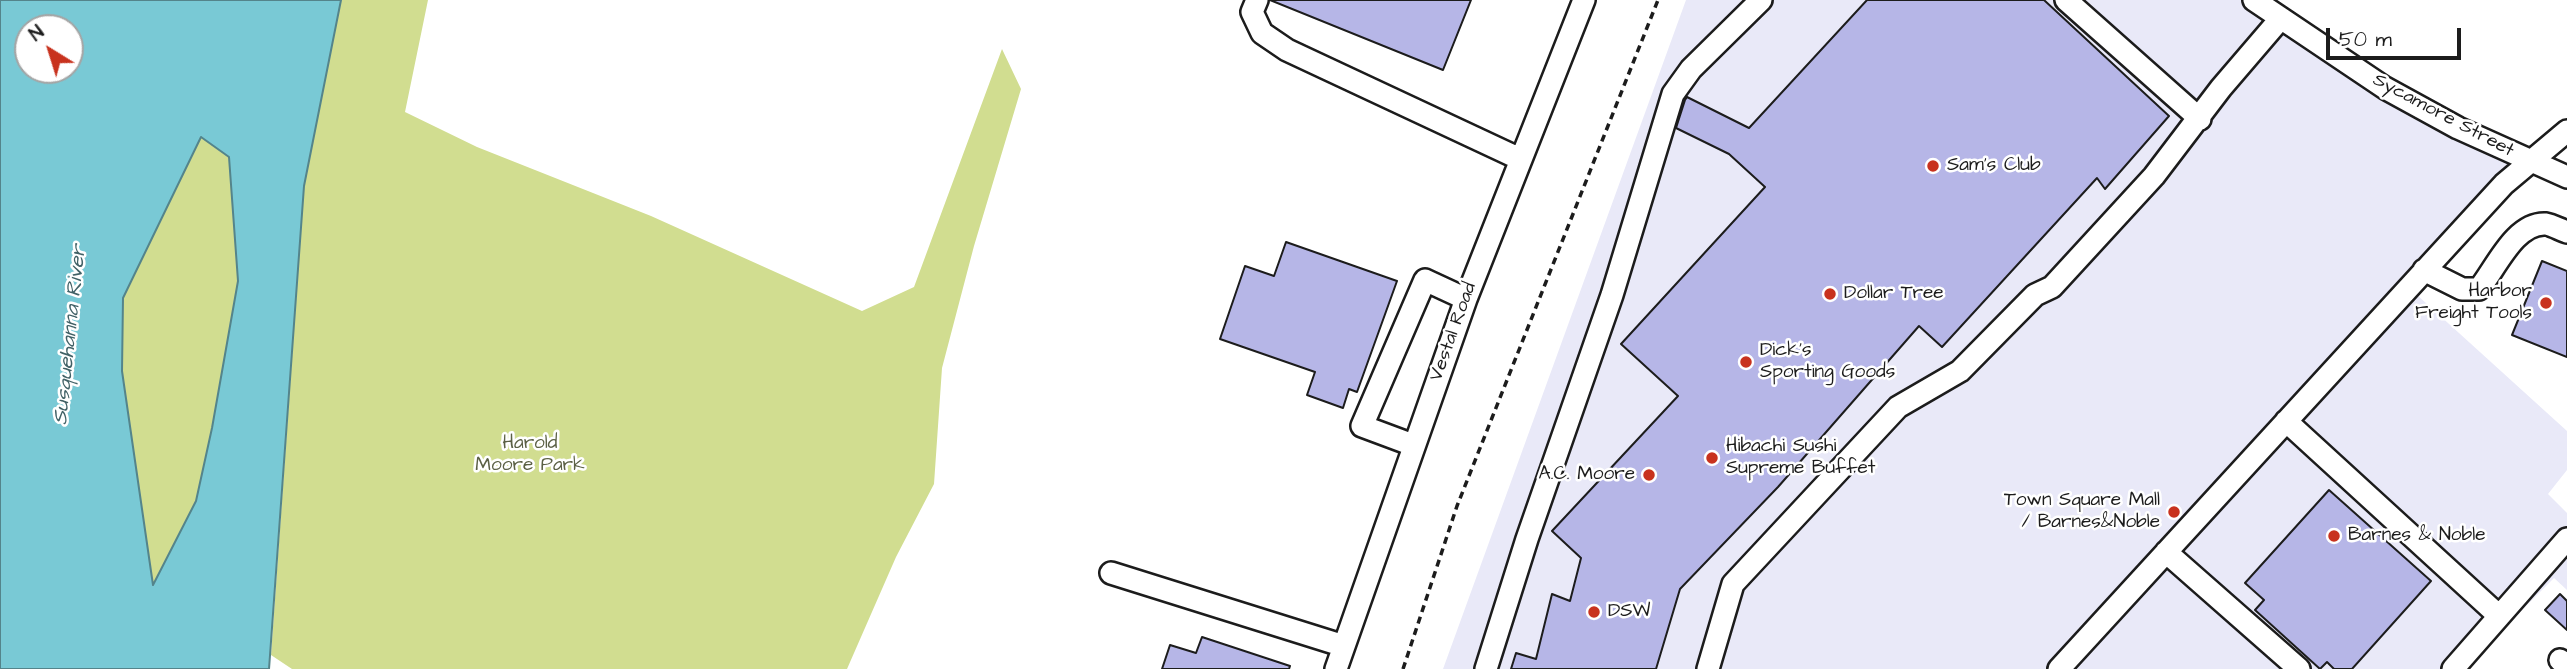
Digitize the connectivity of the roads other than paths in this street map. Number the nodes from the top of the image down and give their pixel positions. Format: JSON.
{"nodes":[{"id":1,"x":1256,"y":0,"type":"edge"},
{"id":2,"x":1584,"y":0,"type":"edge"},
{"id":3,"x":1761,"y":0,"type":"edge"},
{"id":4,"x":2066,"y":0,"type":"edge"},
{"id":5,"x":2254,"y":0,"type":"edge"},
{"id":6,"x":2281,"y":19,"type":"junction"},
{"id":7,"x":2200,"y":119,"type":"junction"},
{"id":8,"x":2567,"y":131,"type":"edge"},
{"id":9,"x":1520,"y":159,"type":"junction"},
{"id":10,"x":2531,"y":162,"type":"junction"},
{"id":11,"x":2567,"y":177,"type":"edge"},
{"id":12,"x":2567,"y":232,"type":"edge"},
{"id":13,"x":2424,"y":270,"type":"junction"},
{"id":14,"x":1466,"y":299,"type":"junction"},
{"id":15,"x":2286,"y":421,"type":"junction"},
{"id":16,"x":1413,"y":445,"type":"junction"},
{"id":17,"x":2567,"y":539,"type":"edge"},
{"id":18,"x":2166,"y":552,"type":"junction"},
{"id":19,"x":1111,"y":573,"type":"dead end"},
{"id":20,"x":2498,"y":615,"type":"junction"},
{"id":21,"x":1343,"y":646,"type":"junction"},
{"id":22,"x":1336,"y":669,"type":"edge"},
{"id":23,"x":1486,"y":669,"type":"edge"},
{"id":24,"x":1708,"y":669,"type":"edge"},
{"id":25,"x":2059,"y":669,"type":"edge"},
{"id":26,"x":2299,"y":669,"type":"edge"},
{"id":27,"x":2453,"y":669,"type":"edge"}],
"edges":[{"from":1,"to":9,"type":"street"},
{"from":2,"to":9,"type":"street","name":"Vestal Road"},
{"from":3,"to":23,"type":"street"},
{"from":4,"to":7,"type":"street"},
{"from":5,"to":6,"type":"street","name":"Sycamore Street"},
{"from":6,"to":7,"type":"street"},
{"from":6,"to":10,"type":"street","name":"Sycamore Street"},
{"from":7,"to":24,"type":"street"},
{"from":8,"to":10,"type":"street"},
{"from":9,"to":14,"type":"street","name":"Vestal Road"},
{"from":10,"to":11,"type":"street","name":"Sycamore Street"},
{"from":10,"to":13,"type":"street"},
{"from":12,"to":13,"type":"street"},
{"from":13,"to":15,"type":"street"},
{"from":14,"to":16,"type":"street","name":"Vestal Road"},
{"from":14,"to":16,"type":"street"},
{"from":15,"to":18,"type":"street"},
{"from":15,"to":20,"type":"street"},
{"from":16,"to":21,"type":"street","name":"Vestal Road"},
{"from":17,"to":20,"type":"street"},
{"from":18,"to":25,"type":"street"},
{"from":18,"to":26,"type":"street"},
{"from":19,"to":21,"type":"street"},
{"from":20,"to":27,"type":"street"},
{"from":21,"to":22,"type":"street","name":"Vestal Road"}]}
